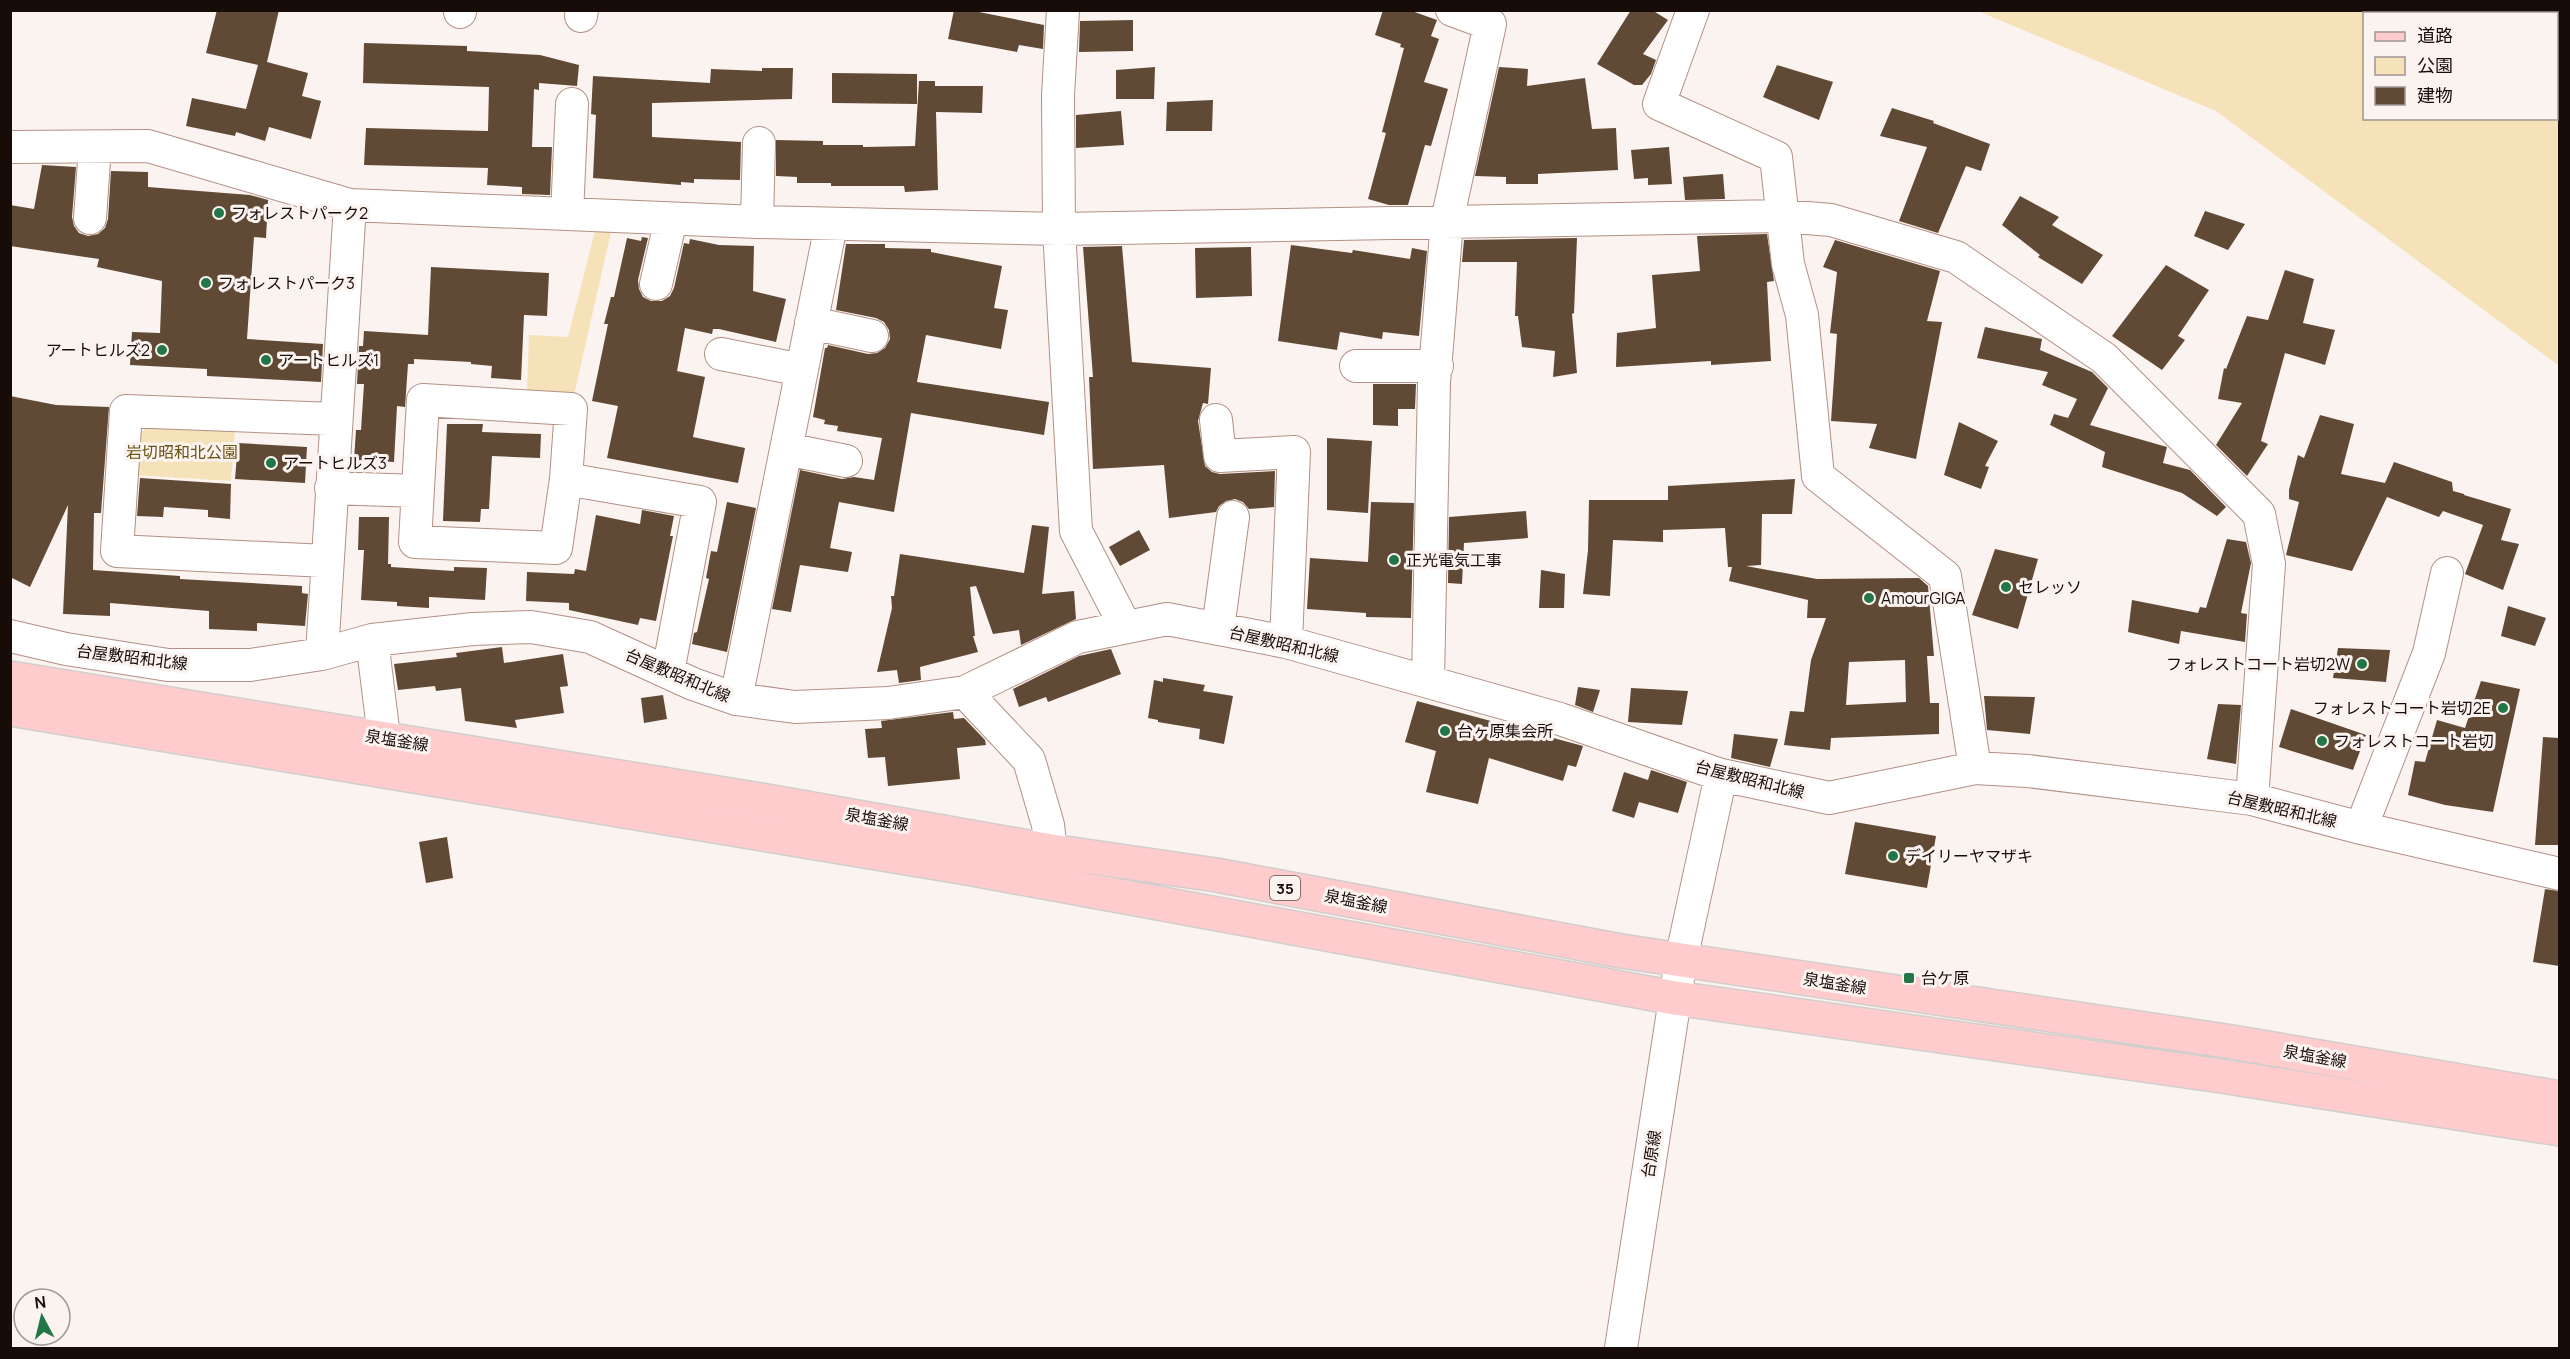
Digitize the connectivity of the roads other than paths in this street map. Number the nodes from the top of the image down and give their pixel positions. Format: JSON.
{"nodes":[{"id":1,"x":1063,"y":10,"type":"edge"},
{"id":2,"x":1452,"y":10,"type":"edge"},
{"id":3,"x":1693,"y":10,"type":"edge"},
{"id":4,"x":572,"y":104,"type":"dead end"},
{"id":5,"x":759,"y":143,"type":"dead end"},
{"id":6,"x":10,"y":147,"type":"edge"},
{"id":7,"x":95,"y":147,"type":"junction"},
{"id":8,"x":350,"y":205,"type":"junction"},
{"id":9,"x":567,"y":214,"type":"junction"},
{"id":10,"x":1783,"y":216,"type":"junction"},
{"id":11,"x":90,"y":218,"type":"dead end"},
{"id":12,"x":671,"y":219,"type":"junction"},
{"id":13,"x":1448,"y":221,"type":"junction"},
{"id":14,"x":757,"y":222,"type":"junction"},
{"id":15,"x":831,"y":225,"type":"junction"},
{"id":16,"x":1059,"y":229,"type":"junction"},
{"id":17,"x":656,"y":284,"type":"dead end"},
{"id":18,"x":811,"y":323,"type":"junction"},
{"id":19,"x":872,"y":336,"type":"dead end"},
{"id":20,"x":721,"y":354,"type":"dead end"},
{"id":21,"x":1356,"y":366,"type":"dead end"},
{"id":22,"x":1437,"y":366,"type":"junction"},
{"id":23,"x":802,"y":370,"type":"junction"},
{"id":24,"x":335,"y":419,"type":"junction"},
{"id":25,"x":1216,"y":420,"type":"dead end"},
{"id":26,"x":786,"y":449,"type":"junction"},
{"id":27,"x":846,"y":461,"type":"dead end"},
{"id":28,"x":566,"y":479,"type":"junction"},
{"id":29,"x":331,"y":488,"type":"junction"},
{"id":30,"x":418,"y":491,"type":"junction"},
{"id":31,"x":1233,"y":518,"type":"dead end"},
{"id":32,"x":326,"y":561,"type":"junction"},
{"id":33,"x":2447,"y":573,"type":"dead end"},
{"id":34,"x":1125,"y":626,"type":"junction"},
{"id":35,"x":1218,"y":629,"type":"junction"},
{"id":36,"x":10,"y":636,"type":"edge"},
{"id":37,"x":372,"y":640,"type":"junction"},
{"id":38,"x":1286,"y":642,"type":"junction"},
{"id":39,"x":322,"y":654,"type":"junction"},
{"id":40,"x":668,"y":672,"type":"junction"},
{"id":41,"x":10,"y":678,"type":"edge"},
{"id":42,"x":1428,"y":681,"type":"junction"},
{"id":43,"x":965,"y":692,"type":"junction"},
{"id":44,"x":736,"y":699,"type":"junction"},
{"id":45,"x":10,"y":709,"type":"edge"},
{"id":46,"x":384,"y":738,"type":"junction"},
{"id":47,"x":1975,"y":768,"type":"junction"},
{"id":48,"x":1721,"y":775,"type":"junction"},
{"id":49,"x":2252,"y":799,"type":"junction"},
{"id":50,"x":2361,"y":828,"type":"junction"},
{"id":51,"x":1051,"y":850,"type":"junction"},
{"id":52,"x":2559,"y":874,"type":"edge"},
{"id":53,"x":1681,"y":960,"type":"junction"},
{"id":54,"x":1675,"y":998,"type":"junction"},
{"id":55,"x":2559,"y":1098,"type":"edge"},
{"id":56,"x":2559,"y":1129,"type":"edge"},
{"id":57,"x":1621,"y":1348,"type":"edge"}],
"edges":[{"from":1,"to":16,"type":"street"},
{"from":2,"to":13,"type":"street"},
{"from":3,"to":10,"type":"street"},
{"from":4,"to":9,"type":"street"},
{"from":5,"to":14,"type":"street"},
{"from":6,"to":7,"type":"street"},
{"from":7,"to":8,"type":"street"},
{"from":7,"to":11,"type":"street"},
{"from":8,"to":9,"type":"street"},
{"from":8,"to":24,"type":"street"},
{"from":9,"to":12,"type":"street"},
{"from":10,"to":13,"type":"street"},
{"from":10,"to":47,"type":"street"},
{"from":10,"to":49,"type":"street"},
{"from":12,"to":14,"type":"street"},
{"from":12,"to":17,"type":"street"},
{"from":13,"to":16,"type":"street"},
{"from":13,"to":22,"type":"street"},
{"from":14,"to":15,"type":"street"},
{"from":15,"to":16,"type":"street"},
{"from":15,"to":18,"type":"street"},
{"from":16,"to":34,"type":"street"},
{"from":18,"to":19,"type":"street"},
{"from":18,"to":23,"type":"street"},
{"from":20,"to":23,"type":"street"},
{"from":21,"to":22,"type":"street"},
{"from":22,"to":42,"type":"street"},
{"from":23,"to":26,"type":"street"},
{"from":24,"to":29,"type":"street"},
{"from":24,"to":32,"type":"street"},
{"from":25,"to":38,"type":"street"},
{"from":26,"to":27,"type":"street"},
{"from":26,"to":44,"type":"street"},
{"from":28,"to":30,"type":"street"},
{"from":28,"to":30,"type":"street"},
{"from":28,"to":40,"type":"street"},
{"from":29,"to":30,"type":"street"},
{"from":29,"to":32,"type":"street"},
{"from":31,"to":35,"type":"street"},
{"from":32,"to":39,"type":"street"},
{"from":33,"to":50,"type":"street"},
{"from":34,"to":35,"type":"street","name":"台屋敷昭和北線"},
{"from":34,"to":43,"type":"street","name":"台屋敷昭和北線"},
{"from":35,"to":38,"type":"street","name":"台屋敷昭和北線"},
{"from":36,"to":39,"type":"street","name":"台屋敷昭和北線"},
{"from":37,"to":39,"type":"street","name":"台屋敷昭和北線"},
{"from":37,"to":40,"type":"street","name":"台屋敷昭和北線"},
{"from":37,"to":46,"type":"street"},
{"from":38,"to":42,"type":"street","name":"台屋敷昭和北線"},
{"from":40,"to":44,"type":"street","name":"台屋敷昭和北線"},
{"from":41,"to":46,"type":"main road","name":"泉塩釜線","number":"35"},
{"from":42,"to":48,"type":"street","name":"台屋敷昭和北線"},
{"from":43,"to":44,"type":"street","name":"台屋敷昭和北線"},
{"from":43,"to":51,"type":"street"},
{"from":45,"to":54,"type":"main road","name":"泉塩釜線","number":"35"},
{"from":46,"to":51,"type":"main road","name":"泉塩釜線","number":"35"},
{"from":47,"to":48,"type":"street","name":"台屋敷昭和北線"},
{"from":47,"to":49,"type":"street","name":"台屋敷昭和北線"},
{"from":48,"to":53,"type":"street","name":"台原線"},
{"from":49,"to":50,"type":"street","name":"台屋敷昭和北線"},
{"from":50,"to":52,"type":"street","name":"台屋敷昭和北線"},
{"from":51,"to":53,"type":"main road","name":"泉塩釜線","number":"35"},
{"from":53,"to":54,"type":"street","name":"台原線"},
{"from":53,"to":55,"type":"main road","name":"泉塩釜線","number":"35"},
{"from":54,"to":56,"type":"main road","name":"泉塩釜線","number":"35"},
{"from":54,"to":57,"type":"street","name":"台原線"}]}
